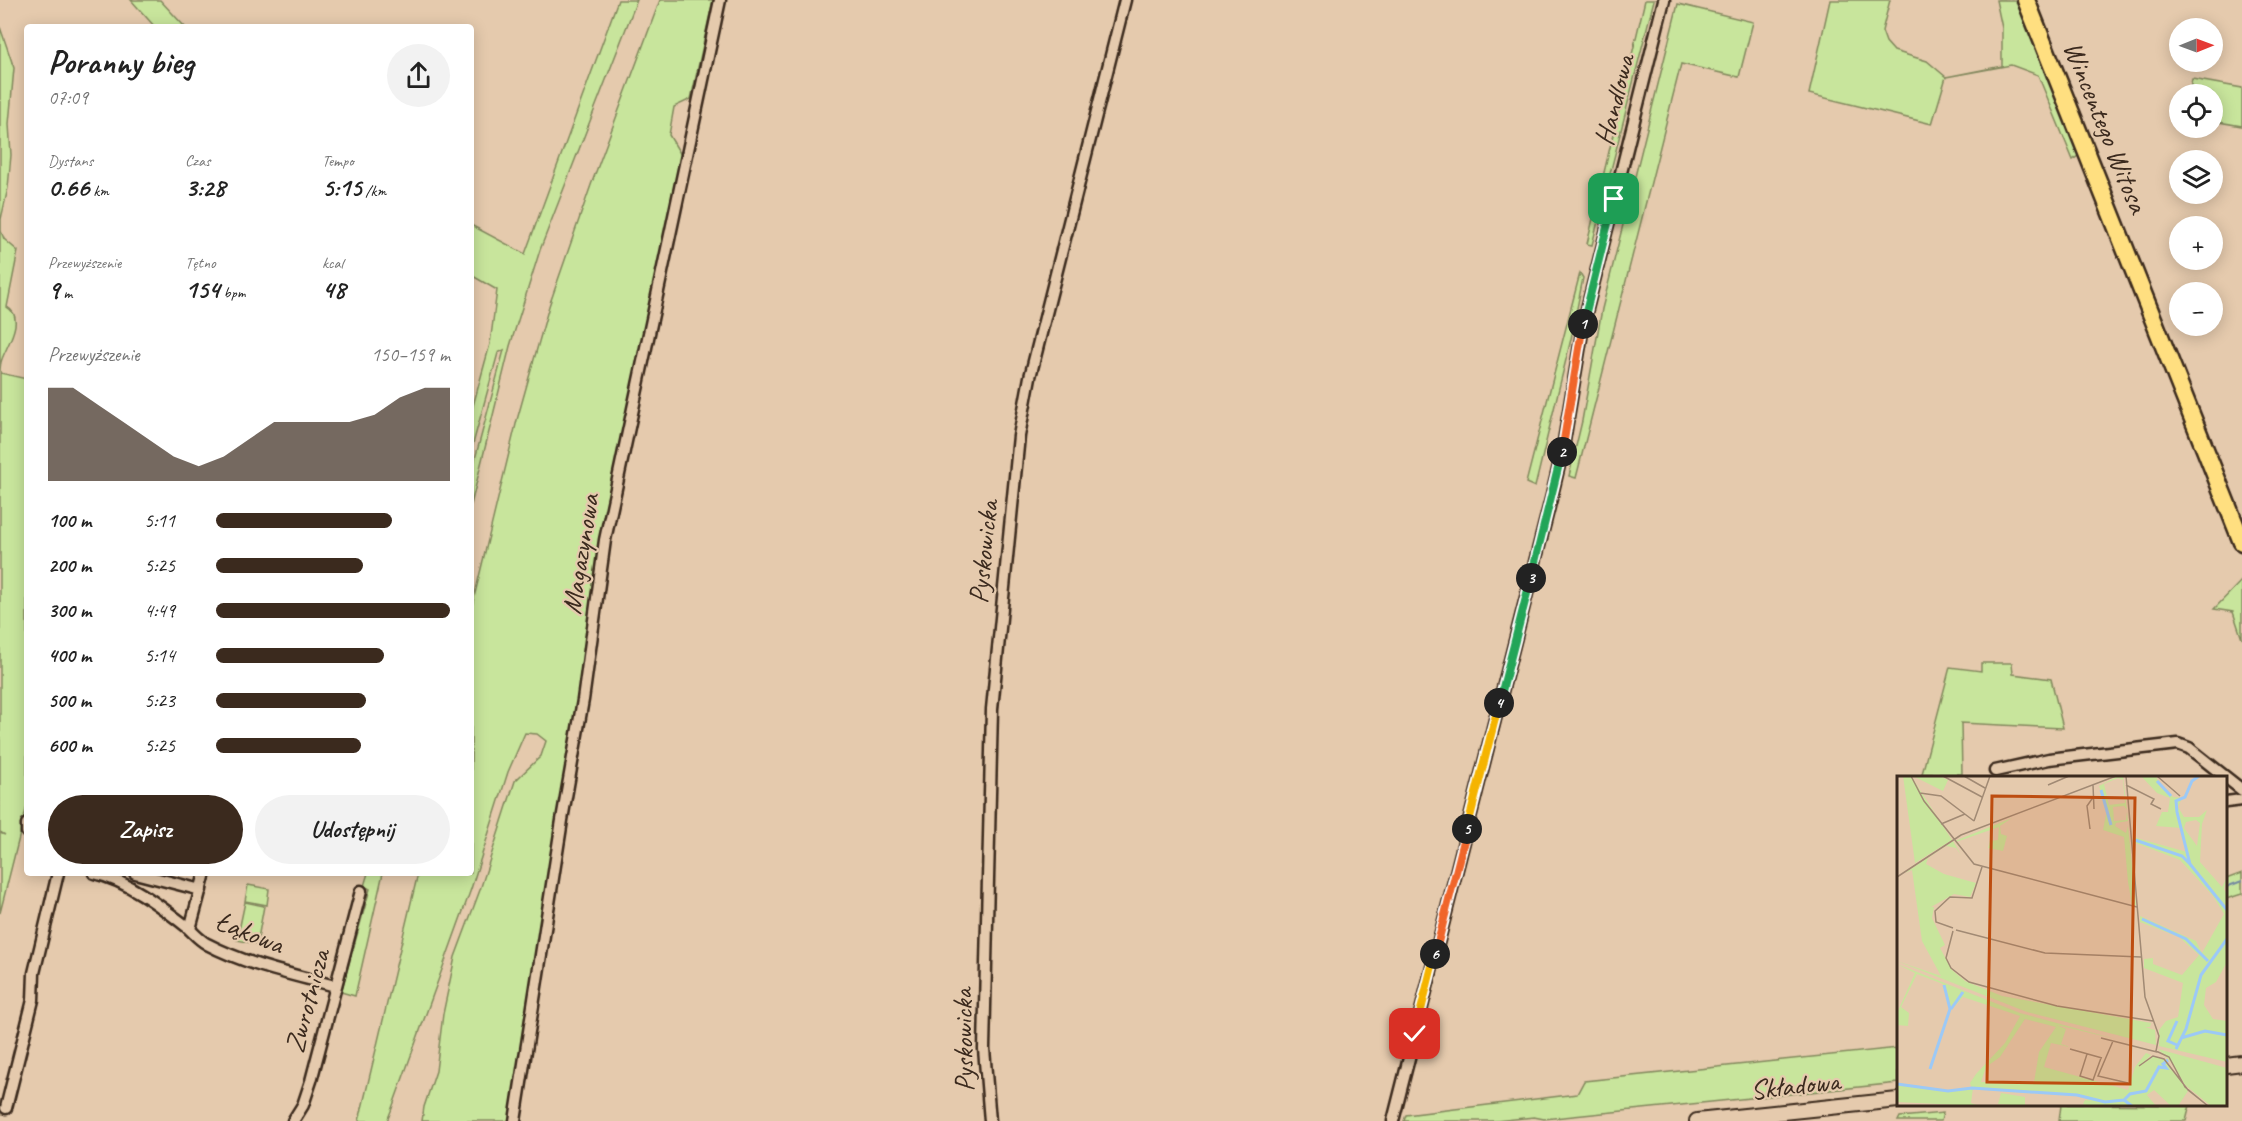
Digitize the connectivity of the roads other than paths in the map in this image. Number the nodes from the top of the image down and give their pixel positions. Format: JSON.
{"nodes":[{"id":1,"x":720,"y":0,"type":"edge"},
{"id":2,"x":1125,"y":0,"type":"edge"},
{"id":3,"x":1664,"y":0,"type":"edge"},
{"id":4,"x":2026,"y":0,"type":"edge"},
{"id":5,"x":2242,"y":542,"type":"edge"},
{"id":6,"x":1995,"y":771,"type":"dead end"},
{"id":7,"x":2224,"y":776,"type":"edge"},
{"id":8,"x":2227,"y":778,"type":"edge"},
{"id":9,"x":2242,"y":790,"type":"edge"},
{"id":10,"x":2242,"y":800,"type":"edge"},
{"id":11,"x":2227,"y":802,"type":"edge"},
{"id":12,"x":57,"y":876,"type":"edge"},
{"id":13,"x":104,"y":876,"type":"edge"},
{"id":14,"x":147,"y":876,"type":"edge"},
{"id":15,"x":204,"y":876,"type":"edge"},
{"id":16,"x":201,"y":890,"type":"junction"},
{"id":17,"x":361,"y":891,"type":"dead end"},
{"id":18,"x":190,"y":929,"type":"junction"},
{"id":19,"x":334,"y":986,"type":"junction"},
{"id":20,"x":2242,"y":1063,"type":"edge"},
{"id":21,"x":2227,"y":1065,"type":"edge"},
{"id":22,"x":1897,"y":1100,"type":"edge"},
{"id":23,"x":6,"y":1108,"type":"dead end"},
{"id":24,"x":292,"y":1121,"type":"edge"},
{"id":25,"x":515,"y":1121,"type":"edge"},
{"id":26,"x":990,"y":1121,"type":"edge"},
{"id":27,"x":1393,"y":1121,"type":"edge"},
{"id":28,"x":1696,"y":1121,"type":"edge"}],
"edges":[{"from":1,"to":25,"type":"street","name":"Magazynowa"},
{"from":2,"to":26,"type":"street","name":"Pyskowicka"},
{"from":3,"to":27,"type":"street","name":"Handlowa"},
{"from":4,"to":5,"type":"main road","name":"Wincentego Witosa"},
{"from":6,"to":7,"type":"street"},
{"from":8,"to":9,"type":"street"},
{"from":10,"to":11,"type":"street"},
{"from":12,"to":23,"type":"street"},
{"from":13,"to":18,"type":"street","name":"Łąkowa"},
{"from":14,"to":16,"type":"street"},
{"from":15,"to":16,"type":"street"},
{"from":16,"to":18,"type":"street"},
{"from":17,"to":19,"type":"street","name":"Zwrotnicza"},
{"from":18,"to":19,"type":"street","name":"Łąkowa"},
{"from":19,"to":24,"type":"street","name":"Zwrotnicza"},
{"from":20,"to":21,"type":"main road"},
{"from":22,"to":28,"type":"main road","name":"Składowa"}]}
